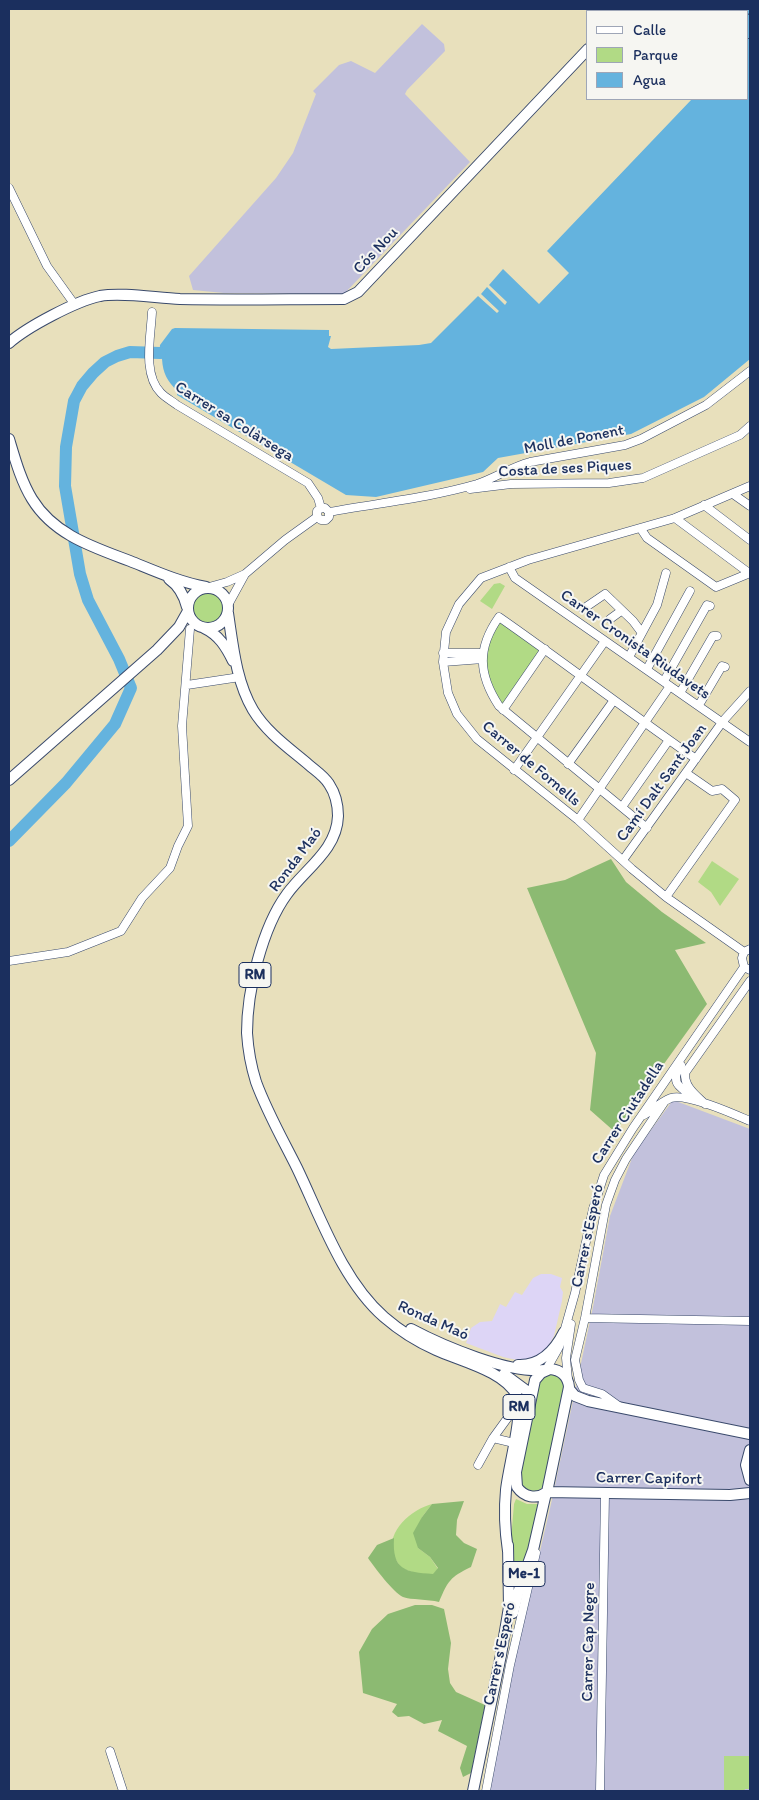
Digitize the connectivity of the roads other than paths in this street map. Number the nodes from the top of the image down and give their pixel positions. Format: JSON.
{"nodes":[{"id":1,"x":586,"y":51,"type":"edge"},
{"id":2,"x":9,"y":188,"type":"edge"},
{"id":3,"x":75,"y":305,"type":"junction"},
{"id":4,"x":152,"y":315,"type":"dead end"},
{"id":5,"x":9,"y":343,"type":"edge"},
{"id":6,"x":750,"y":371,"type":"edge"},
{"id":7,"x":750,"y":426,"type":"edge"},
{"id":8,"x":9,"y":439,"type":"edge"},
{"id":9,"x":750,"y":486,"type":"edge"},
{"id":10,"x":443,"y":492,"type":"junction"},
{"id":11,"x":733,"y":494,"type":"junction"},
{"id":12,"x":704,"y":505,"type":"junction"},
{"id":13,"x":750,"y":506,"type":"edge"},
{"id":14,"x":321,"y":508,"type":"junction"},
{"id":15,"x":329,"y":512,"type":"junction"},
{"id":16,"x":318,"y":517,"type":"junction"},
{"id":17,"x":675,"y":518,"type":"junction"},
{"id":18,"x":641,"y":529,"type":"junction"},
{"id":19,"x":750,"y":540,"type":"edge"},
{"id":20,"x":509,"y":567,"type":"junction"},
{"id":21,"x":159,"y":573,"type":"junction"},
{"id":22,"x":666,"y":573,"type":"dead end"},
{"id":23,"x":750,"y":573,"type":"edge"},
{"id":24,"x":245,"y":574,"type":"junction"},
{"id":25,"x":208,"y":587,"type":"junction"},
{"id":26,"x":690,"y":591,"type":"dead end"},
{"id":27,"x":710,"y":606,"type":"dead end"},
{"id":28,"x":187,"y":609,"type":"junction"},
{"id":29,"x":228,"y":609,"type":"junction"},
{"id":30,"x":583,"y":609,"type":"dead end"},
{"id":31,"x":621,"y":611,"type":"junction"},
{"id":32,"x":610,"y":619,"type":"dead end"},
{"id":33,"x":198,"y":628,"type":"junction"},
{"id":34,"x":642,"y":633,"type":"junction"},
{"id":35,"x":717,"y":636,"type":"dead end"},
{"id":36,"x":605,"y":641,"type":"junction"},
{"id":37,"x":545,"y":649,"type":"junction"},
{"id":38,"x":157,"y":650,"type":"junction"},
{"id":39,"x":443,"y":653,"type":"junction"},
{"id":40,"x":483,"y":656,"type":"junction"},
{"id":41,"x":629,"y":657,"type":"junction"},
{"id":42,"x":443,"y":662,"type":"junction"},
{"id":43,"x":725,"y":667,"type":"dead end"},
{"id":44,"x":647,"y":670,"type":"junction"},
{"id":45,"x":239,"y":674,"type":"junction"},
{"id":46,"x":582,"y":676,"type":"junction"},
{"id":47,"x":667,"y":684,"type":"junction"},
{"id":48,"x":187,"y":685,"type":"junction"},
{"id":49,"x":750,"y":691,"type":"edge"},
{"id":50,"x":680,"y":693,"type":"junction"},
{"id":51,"x":614,"y":700,"type":"junction"},
{"id":52,"x":699,"y":705,"type":"junction"},
{"id":53,"x":503,"y":710,"type":"junction"},
{"id":54,"x":723,"y":721,"type":"junction"},
{"id":55,"x":645,"y":723,"type":"junction"},
{"id":56,"x":537,"y":739,"type":"junction"},
{"id":57,"x":669,"y":740,"type":"junction"},
{"id":58,"x":750,"y":742,"type":"edge"},
{"id":59,"x":696,"y":759,"type":"junction"},
{"id":60,"x":568,"y":764,"type":"junction"},
{"id":61,"x":514,"y":770,"type":"junction"},
{"id":62,"x":686,"y":773,"type":"junction"},
{"id":63,"x":9,"y":780,"type":"edge"},
{"id":64,"x":599,"y":789,"type":"junction"},
{"id":65,"x":622,"y":807,"type":"junction"},
{"id":66,"x":578,"y":820,"type":"junction"},
{"id":67,"x":647,"y":828,"type":"junction"},
{"id":68,"x":623,"y":860,"type":"junction"},
{"id":69,"x":666,"y":897,"type":"junction"},
{"id":70,"x":747,"y":950,"type":"edge"},
{"id":71,"x":9,"y":961,"type":"edge"},
{"id":72,"x":747,"y":968,"type":"edge"},
{"id":73,"x":750,"y":981,"type":"edge"},
{"id":74,"x":694,"y":1040,"type":"junction"},
{"id":75,"x":665,"y":1102,"type":"junction"},
{"id":76,"x":706,"y":1104,"type":"junction"},
{"id":77,"x":640,"y":1118,"type":"junction"},
{"id":78,"x":750,"y":1121,"type":"edge"},
{"id":79,"x":575,"y":1293,"type":"junction"},
{"id":80,"x":375,"y":1309,"type":"junction"},
{"id":81,"x":585,"y":1318,"type":"junction"},
{"id":82,"x":750,"y":1321,"type":"edge"},
{"id":83,"x":402,"y":1330,"type":"junction"},
{"id":84,"x":564,"y":1332,"type":"junction"},
{"id":85,"x":484,"y":1359,"type":"junction"},
{"id":86,"x":545,"y":1370,"type":"junction"},
{"id":87,"x":568,"y":1385,"type":"junction"},
{"id":88,"x":530,"y":1400,"type":"junction"},
{"id":89,"x":621,"y":1407,"type":"junction"},
{"id":90,"x":508,"y":1416,"type":"dead end"},
{"id":91,"x":750,"y":1434,"type":"edge"},
{"id":92,"x":493,"y":1438,"type":"junction"},
{"id":93,"x":514,"y":1442,"type":"junction"},
{"id":94,"x":750,"y":1450,"type":"edge"},
{"id":95,"x":478,"y":1465,"type":"dead end"},
{"id":96,"x":516,"y":1475,"type":"junction"},
{"id":97,"x":750,"y":1480,"type":"edge"},
{"id":98,"x":546,"y":1493,"type":"junction"},
{"id":99,"x":605,"y":1494,"type":"junction"},
{"id":100,"x":750,"y":1494,"type":"edge"},
{"id":101,"x":540,"y":1522,"type":"junction"},
{"id":102,"x":508,"y":1551,"type":"junction"},
{"id":103,"x":501,"y":1655,"type":"junction"},
{"id":104,"x":110,"y":1751,"type":"dead end"},
{"id":105,"x":123,"y":1791,"type":"edge"},
{"id":106,"x":473,"y":1791,"type":"edge"},
{"id":107,"x":486,"y":1791,"type":"edge"},
{"id":108,"x":600,"y":1791,"type":"edge"}],
"edges":[{"from":1,"to":3,"type":"main road","name":"Cós Nou"},
{"from":2,"to":3,"type":"street"},
{"from":3,"to":5,"type":"main road","name":"Cós Nou"},
{"from":4,"to":14,"type":"street","name":"Carrer sa Colàrsega"},
{"from":6,"to":10,"type":"street","name":"Moll de Ponent"},
{"from":7,"to":10,"type":"street","name":"Costa de ses Piques"},
{"from":8,"to":21,"type":"main road"},
{"from":9,"to":11,"type":"street","name":"Carrer de Fornells"},
{"from":10,"to":15,"type":"street","name":"Moll de Ponent"},
{"from":11,"to":12,"type":"street","name":"Carrer de Fornells"},
{"from":11,"to":13,"type":"street"},
{"from":12,"to":17,"type":"street","name":"Carrer de Fornells"},
{"from":12,"to":19,"type":"street"},
{"from":14,"to":15,"type":"street"},
{"from":14,"to":16,"type":"street"},
{"from":15,"to":16,"type":"street","name":"Moll de Ponent"},
{"from":16,"to":24,"type":"street","name":"Moll de Ponent"},
{"from":17,"to":18,"type":"street","name":"Carrer de Fornells"},
{"from":17,"to":23,"type":"street"},
{"from":18,"to":20,"type":"street","name":"Carrer de Fornells"},
{"from":18,"to":23,"type":"street"},
{"from":20,"to":36,"type":"street","name":"Carrer Cronista Riudavets"},
{"from":20,"to":39,"type":"street","name":"Carrer de Fornells"},
{"from":21,"to":25,"type":"main road"},
{"from":21,"to":28,"type":"main road"},
{"from":22,"to":34,"type":"street"},
{"from":24,"to":25,"type":"street","name":"Moll de Ponent"},
{"from":24,"to":29,"type":"street","name":"Moll de Ponent"},
{"from":25,"to":28,"type":"main road"},
{"from":25,"to":29,"type":"main road"},
{"from":26,"to":44,"type":"street"},
{"from":27,"to":47,"type":"street"},
{"from":28,"to":33,"type":"main road"},
{"from":28,"to":38,"type":"main road"},
{"from":29,"to":33,"type":"main road"},
{"from":29,"to":45,"type":"main road","name":"Ronda Maó","number":"RM"},
{"from":30,"to":31,"type":"street"},
{"from":31,"to":32,"type":"street"},
{"from":31,"to":34,"type":"street"},
{"from":33,"to":38,"type":"main road"},
{"from":33,"to":45,"type":"main road","name":"Ronda Maó","number":"RM"},
{"from":33,"to":48,"type":"street"},
{"from":34,"to":41,"type":"street"},
{"from":35,"to":50,"type":"street"},
{"from":36,"to":41,"type":"street","name":"Carrer Cronista Riudavets"},
{"from":36,"to":46,"type":"street"},
{"from":37,"to":40,"type":"street"},
{"from":37,"to":46,"type":"street"},
{"from":37,"to":53,"type":"street"},
{"from":38,"to":63,"type":"main road"},
{"from":39,"to":40,"type":"street"},
{"from":39,"to":42,"type":"street","name":"Carrer de Fornells"},
{"from":40,"to":42,"type":"street"},
{"from":40,"to":53,"type":"street"},
{"from":41,"to":44,"type":"street","name":"Carrer Cronista Riudavets"},
{"from":42,"to":61,"type":"street","name":"Carrer de Fornells"},
{"from":43,"to":52,"type":"street"},
{"from":44,"to":47,"type":"street","name":"Carrer Cronista Riudavets"},
{"from":45,"to":48,"type":"street"},
{"from":45,"to":80,"type":"main road","name":"Ronda Maó","number":"RM"},
{"from":46,"to":51,"type":"street"},
{"from":46,"to":56,"type":"street"},
{"from":47,"to":50,"type":"street","name":"Carrer Cronista Riudavets"},
{"from":47,"to":55,"type":"street"},
{"from":48,"to":71,"type":"street"},
{"from":49,"to":54,"type":"street","name":"Camí Dalt Sant Joan"},
{"from":50,"to":52,"type":"street","name":"Carrer Cronista Riudavets"},
{"from":51,"to":55,"type":"street"},
{"from":51,"to":60,"type":"street"},
{"from":52,"to":54,"type":"street","name":"Carrer Cronista Riudavets"},
{"from":53,"to":56,"type":"street"},
{"from":54,"to":58,"type":"street","name":"Carrer Cronista Riudavets"},
{"from":54,"to":59,"type":"street","name":"Camí Dalt Sant Joan"},
{"from":55,"to":57,"type":"street"},
{"from":55,"to":64,"type":"street"},
{"from":56,"to":60,"type":"street"},
{"from":56,"to":61,"type":"street"},
{"from":57,"to":59,"type":"street"},
{"from":57,"to":65,"type":"street"},
{"from":59,"to":62,"type":"street","name":"Camí Dalt Sant Joan"},
{"from":60,"to":64,"type":"street"},
{"from":61,"to":66,"type":"street","name":"Carrer de Fornells"},
{"from":62,"to":67,"type":"street","name":"Camí Dalt Sant Joan"},
{"from":62,"to":69,"type":"street"},
{"from":64,"to":65,"type":"street"},
{"from":64,"to":66,"type":"street"},
{"from":65,"to":67,"type":"street"},
{"from":66,"to":68,"type":"street","name":"Carrer de Fornells"},
{"from":67,"to":68,"type":"street","name":"Camí Dalt Sant Joan"},
{"from":68,"to":69,"type":"street","name":"Carrer de Fornells"},
{"from":69,"to":70,"type":"street","name":"Carrer de Fornells"},
{"from":70,"to":72,"type":"street"},
{"from":72,"to":74,"type":"street","name":"Carrer Ciutadella"},
{"from":73,"to":76,"type":"street","name":"Carrer Ciutadella"},
{"from":74,"to":76,"type":"street"},
{"from":74,"to":77,"type":"street","name":"Carrer Ciutadella"},
{"from":75,"to":76,"type":"street"},
{"from":75,"to":77,"type":"street"},
{"from":75,"to":81,"type":"street","name":"Carrer s'Esperó"},
{"from":76,"to":78,"type":"street"},
{"from":77,"to":79,"type":"street","name":"Carrer Ciutadella"},
{"from":79,"to":84,"type":"street","name":"Carrer Ciutadella"},
{"from":79,"to":87,"type":"street","name":"Carrer Ciutadella"},
{"from":80,"to":83,"type":"main road","name":"Ronda Maó","number":"RM"},
{"from":80,"to":85,"type":"main road","name":"Ronda Maó","number":"RM"},
{"from":81,"to":82,"type":"street"},
{"from":81,"to":89,"type":"street","name":"Carrer s'Esperó"},
{"from":83,"to":88,"type":"main road","number":"RM"},
{"from":83,"to":93,"type":"main road","number":"RM"},
{"from":84,"to":85,"type":"main road","number":"RM"},
{"from":84,"to":86,"type":"street","name":"Carrer Ciutadella"},
{"from":85,"to":86,"type":"main road","number":"RM"},
{"from":86,"to":87,"type":"main road","number":"RM"},
{"from":86,"to":88,"type":"main road","number":"RM"},
{"from":87,"to":89,"type":"main road","number":"RM"},
{"from":87,"to":98,"type":"main road"},
{"from":88,"to":96,"type":"main road","number":"RM"},
{"from":89,"to":91,"type":"main road","number":"RM"},
{"from":90,"to":92,"type":"street"},
{"from":92,"to":93,"type":"street"},
{"from":92,"to":95,"type":"street"},
{"from":93,"to":102,"type":"main road","number":"RM"},
{"from":94,"to":97,"type":"main road"},
{"from":96,"to":98,"type":"main road","name":"Carrer Capifort"},
{"from":96,"to":102,"type":"main road","number":"Me-1"},
{"from":98,"to":99,"type":"main road","name":"Carrer Capifort"},
{"from":98,"to":101,"type":"main road","number":"Me-1"},
{"from":99,"to":100,"type":"main road","name":"Carrer Capifort"},
{"from":99,"to":108,"type":"street","name":"Carrer Cap Negre"},
{"from":101,"to":103,"type":"main road","number":"Me-1"},
{"from":101,"to":107,"type":"street","name":"Carrer s'Esperó"},
{"from":102,"to":103,"type":"main road","number":"Me-1"},
{"from":103,"to":106,"type":"main road","number":"Me-1"},
{"from":104,"to":105,"type":"street"}]}
